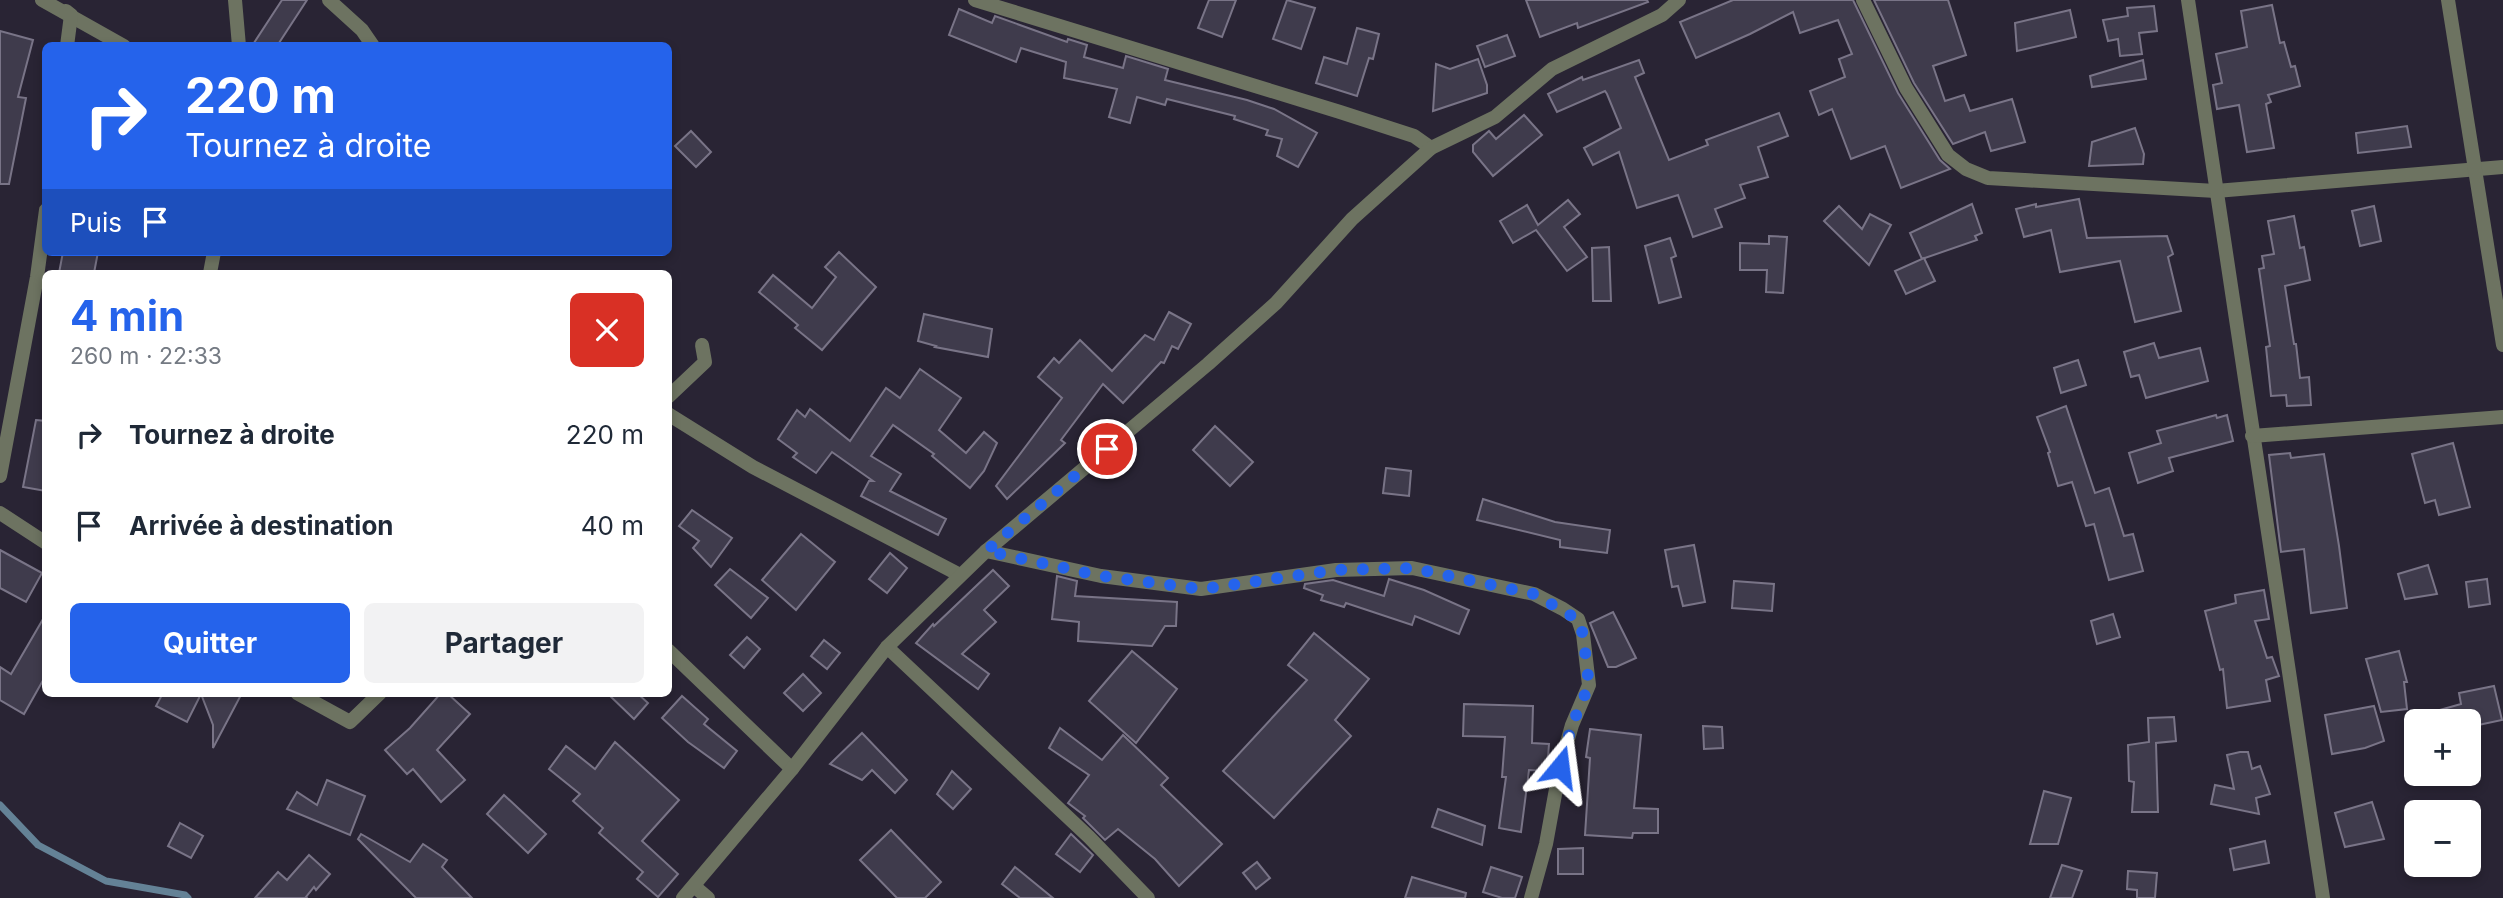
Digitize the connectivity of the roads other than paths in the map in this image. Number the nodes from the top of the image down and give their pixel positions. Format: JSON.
{"nodes":[{"id":1,"x":42,"y":0,"type":"edge"},
{"id":2,"x":56,"y":0,"type":"edge"},
{"id":3,"x":235,"y":0,"type":"edge"},
{"id":4,"x":329,"y":0,"type":"edge"},
{"id":5,"x":975,"y":0,"type":"edge"},
{"id":6,"x":1679,"y":0,"type":"edge"},
{"id":7,"x":1863,"y":0,"type":"edge"},
{"id":8,"x":2188,"y":0,"type":"edge"},
{"id":9,"x":2448,"y":0,"type":"edge"},
{"id":10,"x":71,"y":15,"type":"junction"},
{"id":11,"x":68,"y":42,"type":"edge"},
{"id":12,"x":117,"y":42,"type":"edge"},
{"id":13,"x":239,"y":42,"type":"edge"},
{"id":14,"x":370,"y":42,"type":"edge"},
{"id":15,"x":1431,"y":148,"type":"junction"},
{"id":16,"x":2503,"y":167,"type":"edge"},
{"id":17,"x":2477,"y":171,"type":"junction"},
{"id":18,"x":2216,"y":191,"type":"junction"},
{"id":19,"x":42,"y":240,"type":"edge"},
{"id":20,"x":702,"y":345,"type":"dead end"},
{"id":21,"x":2503,"y":345,"type":"edge"},
{"id":22,"x":672,"y":393,"type":"edge"},
{"id":23,"x":672,"y":416,"type":"edge"},
{"id":24,"x":2503,"y":416,"type":"edge"},
{"id":25,"x":2252,"y":436,"type":"junction"},
{"id":26,"x":0,"y":476,"type":"edge"},
{"id":27,"x":0,"y":513,"type":"edge"},
{"id":28,"x":42,"y":540,"type":"edge"},
{"id":29,"x":986,"y":551,"type":"junction"},
{"id":30,"x":960,"y":575,"type":"junction"},
{"id":31,"x":887,"y":647,"type":"junction"},
{"id":32,"x":672,"y":654,"type":"edge"},
{"id":33,"x":304,"y":697,"type":"edge"},
{"id":34,"x":376,"y":697,"type":"edge"},
{"id":35,"x":792,"y":769,"type":"junction"},
{"id":36,"x":694,"y":886,"type":"junction"},
{"id":37,"x":683,"y":898,"type":"edge"},
{"id":38,"x":708,"y":898,"type":"edge"},
{"id":39,"x":1148,"y":898,"type":"edge"},
{"id":40,"x":1531,"y":898,"type":"edge"},
{"id":41,"x":2323,"y":898,"type":"edge"}],
"edges":[{"from":1,"to":10,"type":"street"},
{"from":2,"to":10,"type":"street"},
{"from":3,"to":13,"type":"street"},
{"from":4,"to":14,"type":"street"},
{"from":5,"to":15,"type":"street"},
{"from":6,"to":15,"type":"street"},
{"from":7,"to":18,"type":"street"},
{"from":8,"to":18,"type":"street"},
{"from":9,"to":17,"type":"street"},
{"from":10,"to":11,"type":"street"},
{"from":10,"to":12,"type":"street"},
{"from":15,"to":29,"type":"street"},
{"from":16,"to":17,"type":"street"},
{"from":17,"to":18,"type":"street"},
{"from":17,"to":21,"type":"street"},
{"from":18,"to":25,"type":"street"},
{"from":19,"to":26,"type":"street"},
{"from":20,"to":22,"type":"street"},
{"from":23,"to":30,"type":"street"},
{"from":24,"to":25,"type":"street"},
{"from":25,"to":41,"type":"street"},
{"from":27,"to":28,"type":"street"},
{"from":29,"to":30,"type":"street"},
{"from":29,"to":40,"type":"street"},
{"from":30,"to":31,"type":"street"},
{"from":31,"to":35,"type":"street"},
{"from":31,"to":39,"type":"street"},
{"from":32,"to":35,"type":"street"},
{"from":33,"to":34,"type":"street"},
{"from":35,"to":36,"type":"street"},
{"from":36,"to":37,"type":"street"},
{"from":36,"to":38,"type":"street"}]}
